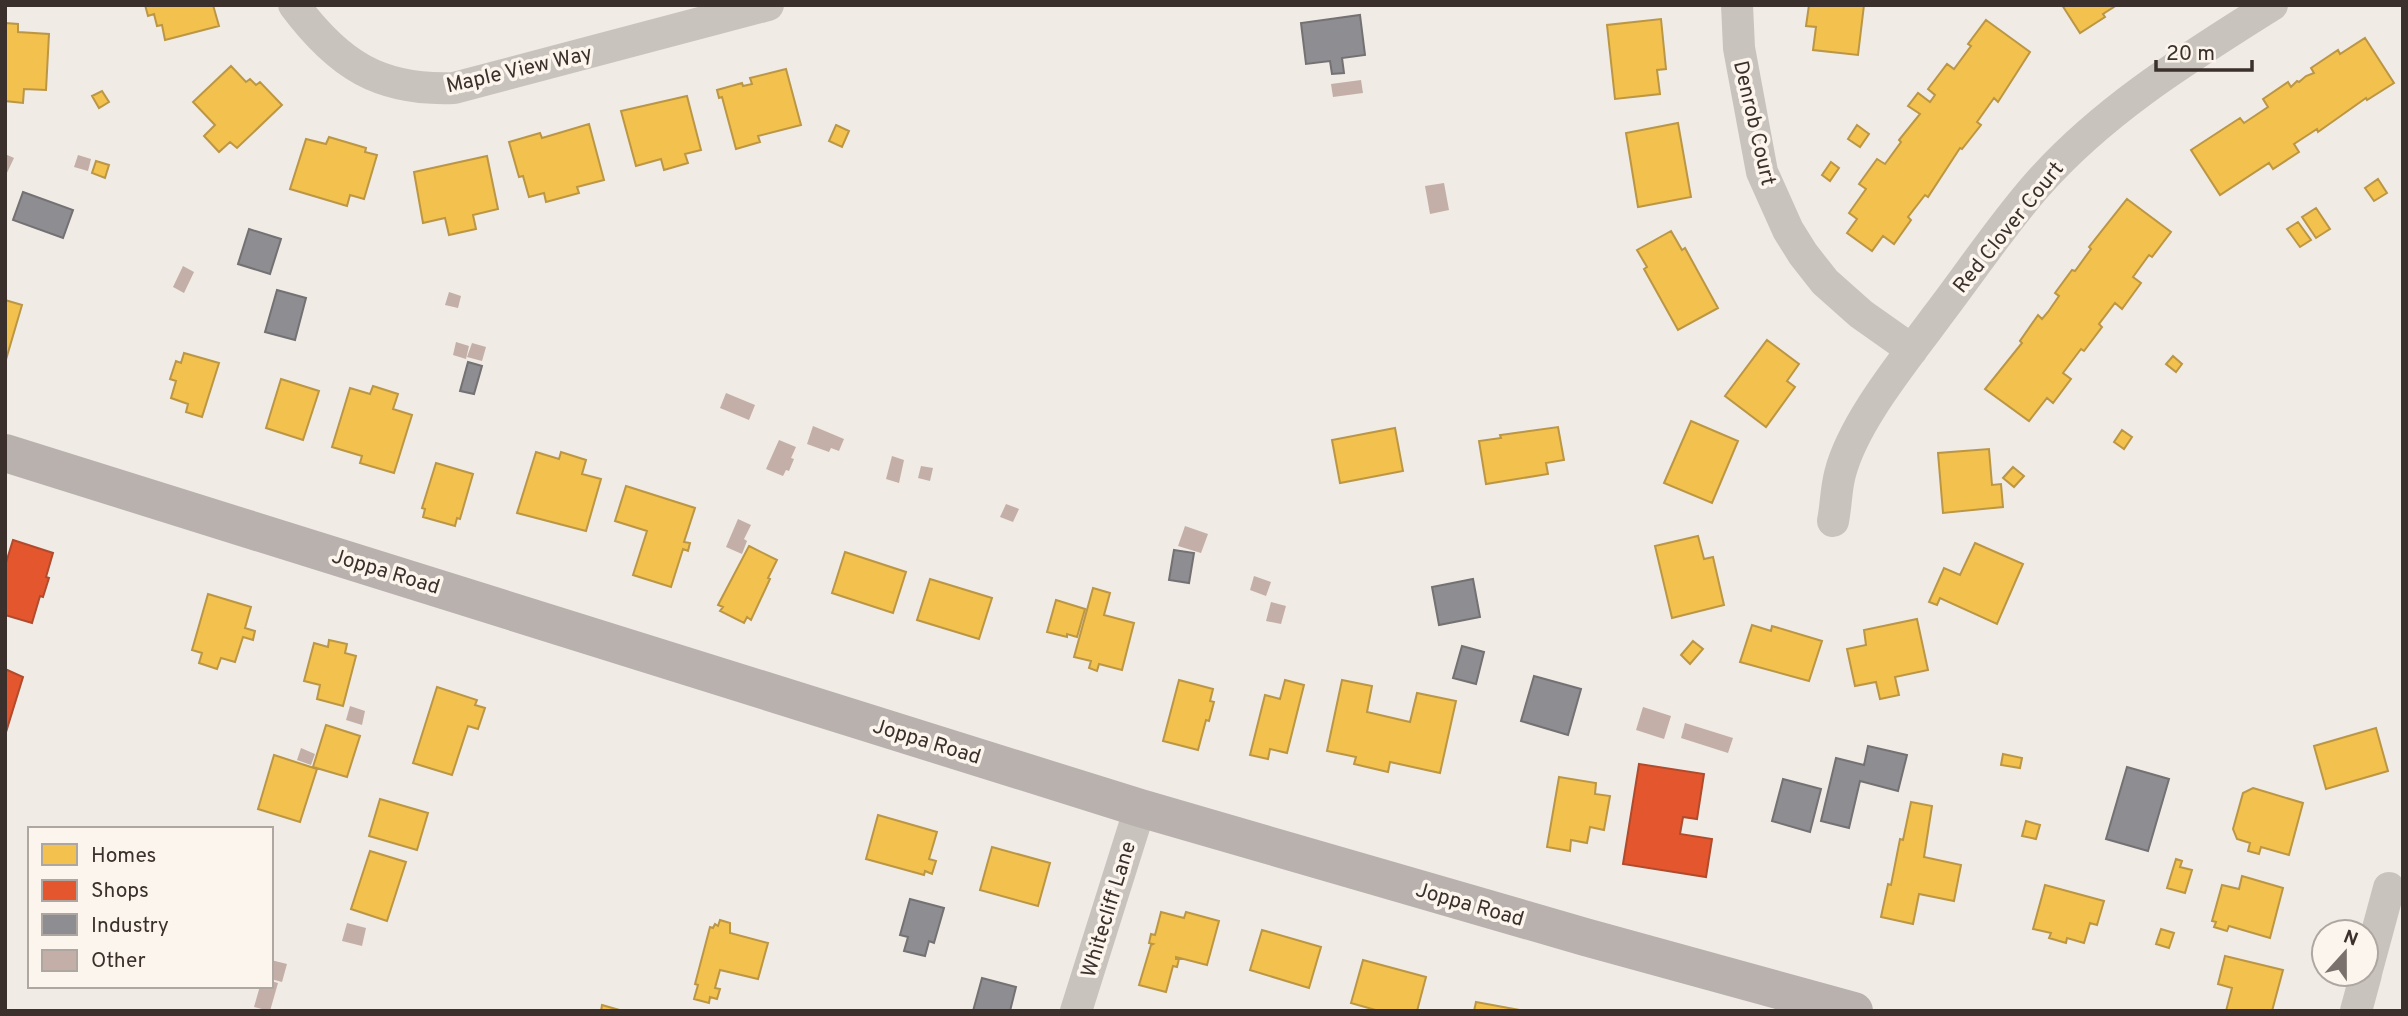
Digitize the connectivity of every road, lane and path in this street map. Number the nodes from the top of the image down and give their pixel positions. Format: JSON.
{"nodes":[{"id":1,"x":293,"y":5,"type":"edge"},
{"id":2,"x":768,"y":5,"type":"edge"},
{"id":3,"x":1737,"y":5,"type":"edge"},
{"id":4,"x":2272,"y":5,"type":"edge"},
{"id":5,"x":1912,"y":350,"type":"junction"},
{"id":6,"x":5,"y":453,"type":"edge"},
{"id":7,"x":1833,"y":521,"type":"dead end"},
{"id":8,"x":1140,"y":808,"type":"junction"},
{"id":9,"x":2389,"y":888,"type":"dead end"},
{"id":10,"x":2380,"y":921,"type":"edge"},
{"id":11,"x":2362,"y":988,"type":"edge"},
{"id":12,"x":1076,"y":1011,"type":"edge"},
{"id":13,"x":1853,"y":1011,"type":"edge"},
{"id":14,"x":2356,"y":1011,"type":"edge"}],
"edges":[{"from":1,"to":2,"type":"street","name":"Maple View Way"},
{"from":3,"to":5,"type":"street","name":"Denrob Court"},
{"from":4,"to":5,"type":"street","name":"Red Clover Court"},
{"from":5,"to":7,"type":"street","name":"Red Clover Court"},
{"from":6,"to":8,"type":"main road","name":"Joppa Road"},
{"from":8,"to":12,"type":"street","name":"Whitecliff Lane"},
{"from":8,"to":13,"type":"main road","name":"Joppa Road"},
{"from":9,"to":10,"type":"street"},
{"from":11,"to":14,"type":"street"}]}
